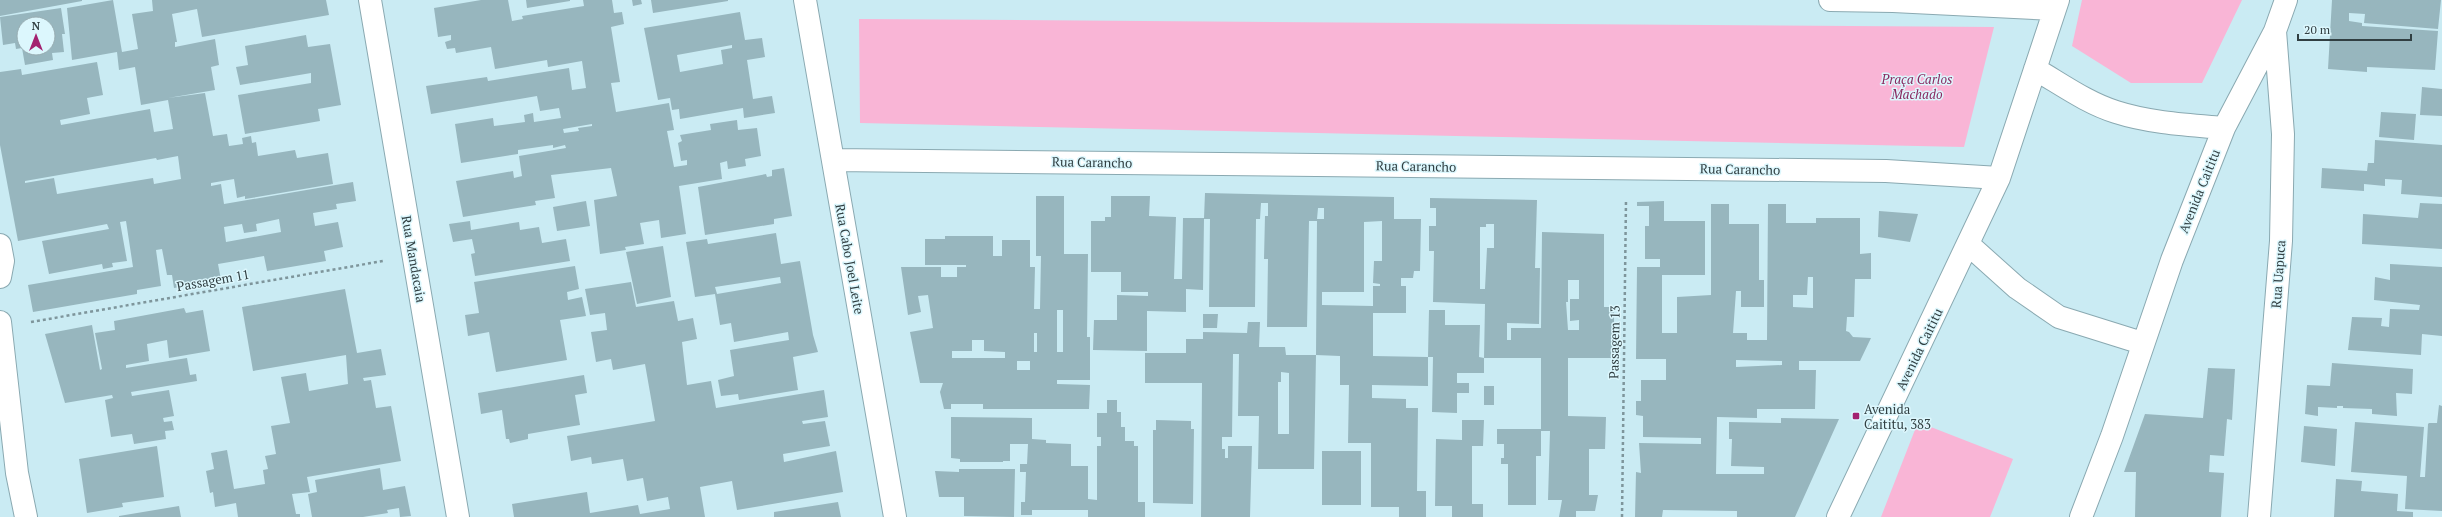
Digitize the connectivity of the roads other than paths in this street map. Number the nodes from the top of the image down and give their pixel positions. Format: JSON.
{"nodes":[{"id":1,"x":370,"y":0,"type":"edge"},
{"id":2,"x":805,"y":0,"type":"edge"},
{"id":3,"x":1830,"y":0,"type":"edge"},
{"id":4,"x":2286,"y":0,"type":"edge"},
{"id":5,"x":2056,"y":5,"type":"edge"},
{"id":6,"x":2275,"y":31,"type":"junction"},
{"id":7,"x":2035,"y":68,"type":"junction"},
{"id":8,"x":2224,"y":128,"type":"junction"},
{"id":9,"x":833,"y":160,"type":"junction"},
{"id":10,"x":2000,"y":178,"type":"junction"},
{"id":11,"x":0,"y":245,"type":"edge"},
{"id":12,"x":1969,"y":245,"type":"junction"},
{"id":13,"x":0,"y":277,"type":"edge"},
{"id":14,"x":0,"y":322,"type":"edge"},
{"id":15,"x":2142,"y":343,"type":"junction"},
{"id":16,"x":0,"y":430,"type":"edge"},
{"id":17,"x":17,"y":473,"type":"junction"},
{"id":18,"x":26,"y":517,"type":"edge"},
{"id":19,"x":458,"y":517,"type":"edge"},
{"id":20,"x":895,"y":517,"type":"edge"},
{"id":21,"x":1838,"y":517,"type":"edge"},
{"id":22,"x":2081,"y":517,"type":"edge"},
{"id":23,"x":2259,"y":517,"type":"edge"}],
"edges":[{"from":1,"to":19,"type":"street","name":"Rua Mandacaia"},
{"from":2,"to":9,"type":"street","name":"Rua Cabo Joel Leite"},
{"from":3,"to":5,"type":"street"},
{"from":4,"to":6,"type":"street","name":"Avenida Caititu"},
{"from":5,"to":7,"type":"street","name":"Avenida Caititu"},
{"from":6,"to":8,"type":"street","name":"Avenida Caititu"},
{"from":6,"to":23,"type":"street","name":"Rua Uapuca"},
{"from":7,"to":8,"type":"street"},
{"from":7,"to":10,"type":"street","name":"Avenida Caititu"},
{"from":8,"to":15,"type":"street","name":"Avenida Caititu"},
{"from":9,"to":10,"type":"street","name":"Rua Carancho"},
{"from":9,"to":20,"type":"street","name":"Rua Cabo Joel Leite"},
{"from":10,"to":12,"type":"street","name":"Avenida Caititu"},
{"from":11,"to":13,"type":"street"},
{"from":12,"to":15,"type":"street"},
{"from":12,"to":21,"type":"street","name":"Avenida Caititu"},
{"from":14,"to":17,"type":"street"},
{"from":15,"to":22,"type":"street","name":"Avenida Caititu"},
{"from":16,"to":17,"type":"street"},
{"from":17,"to":18,"type":"street"}]}
